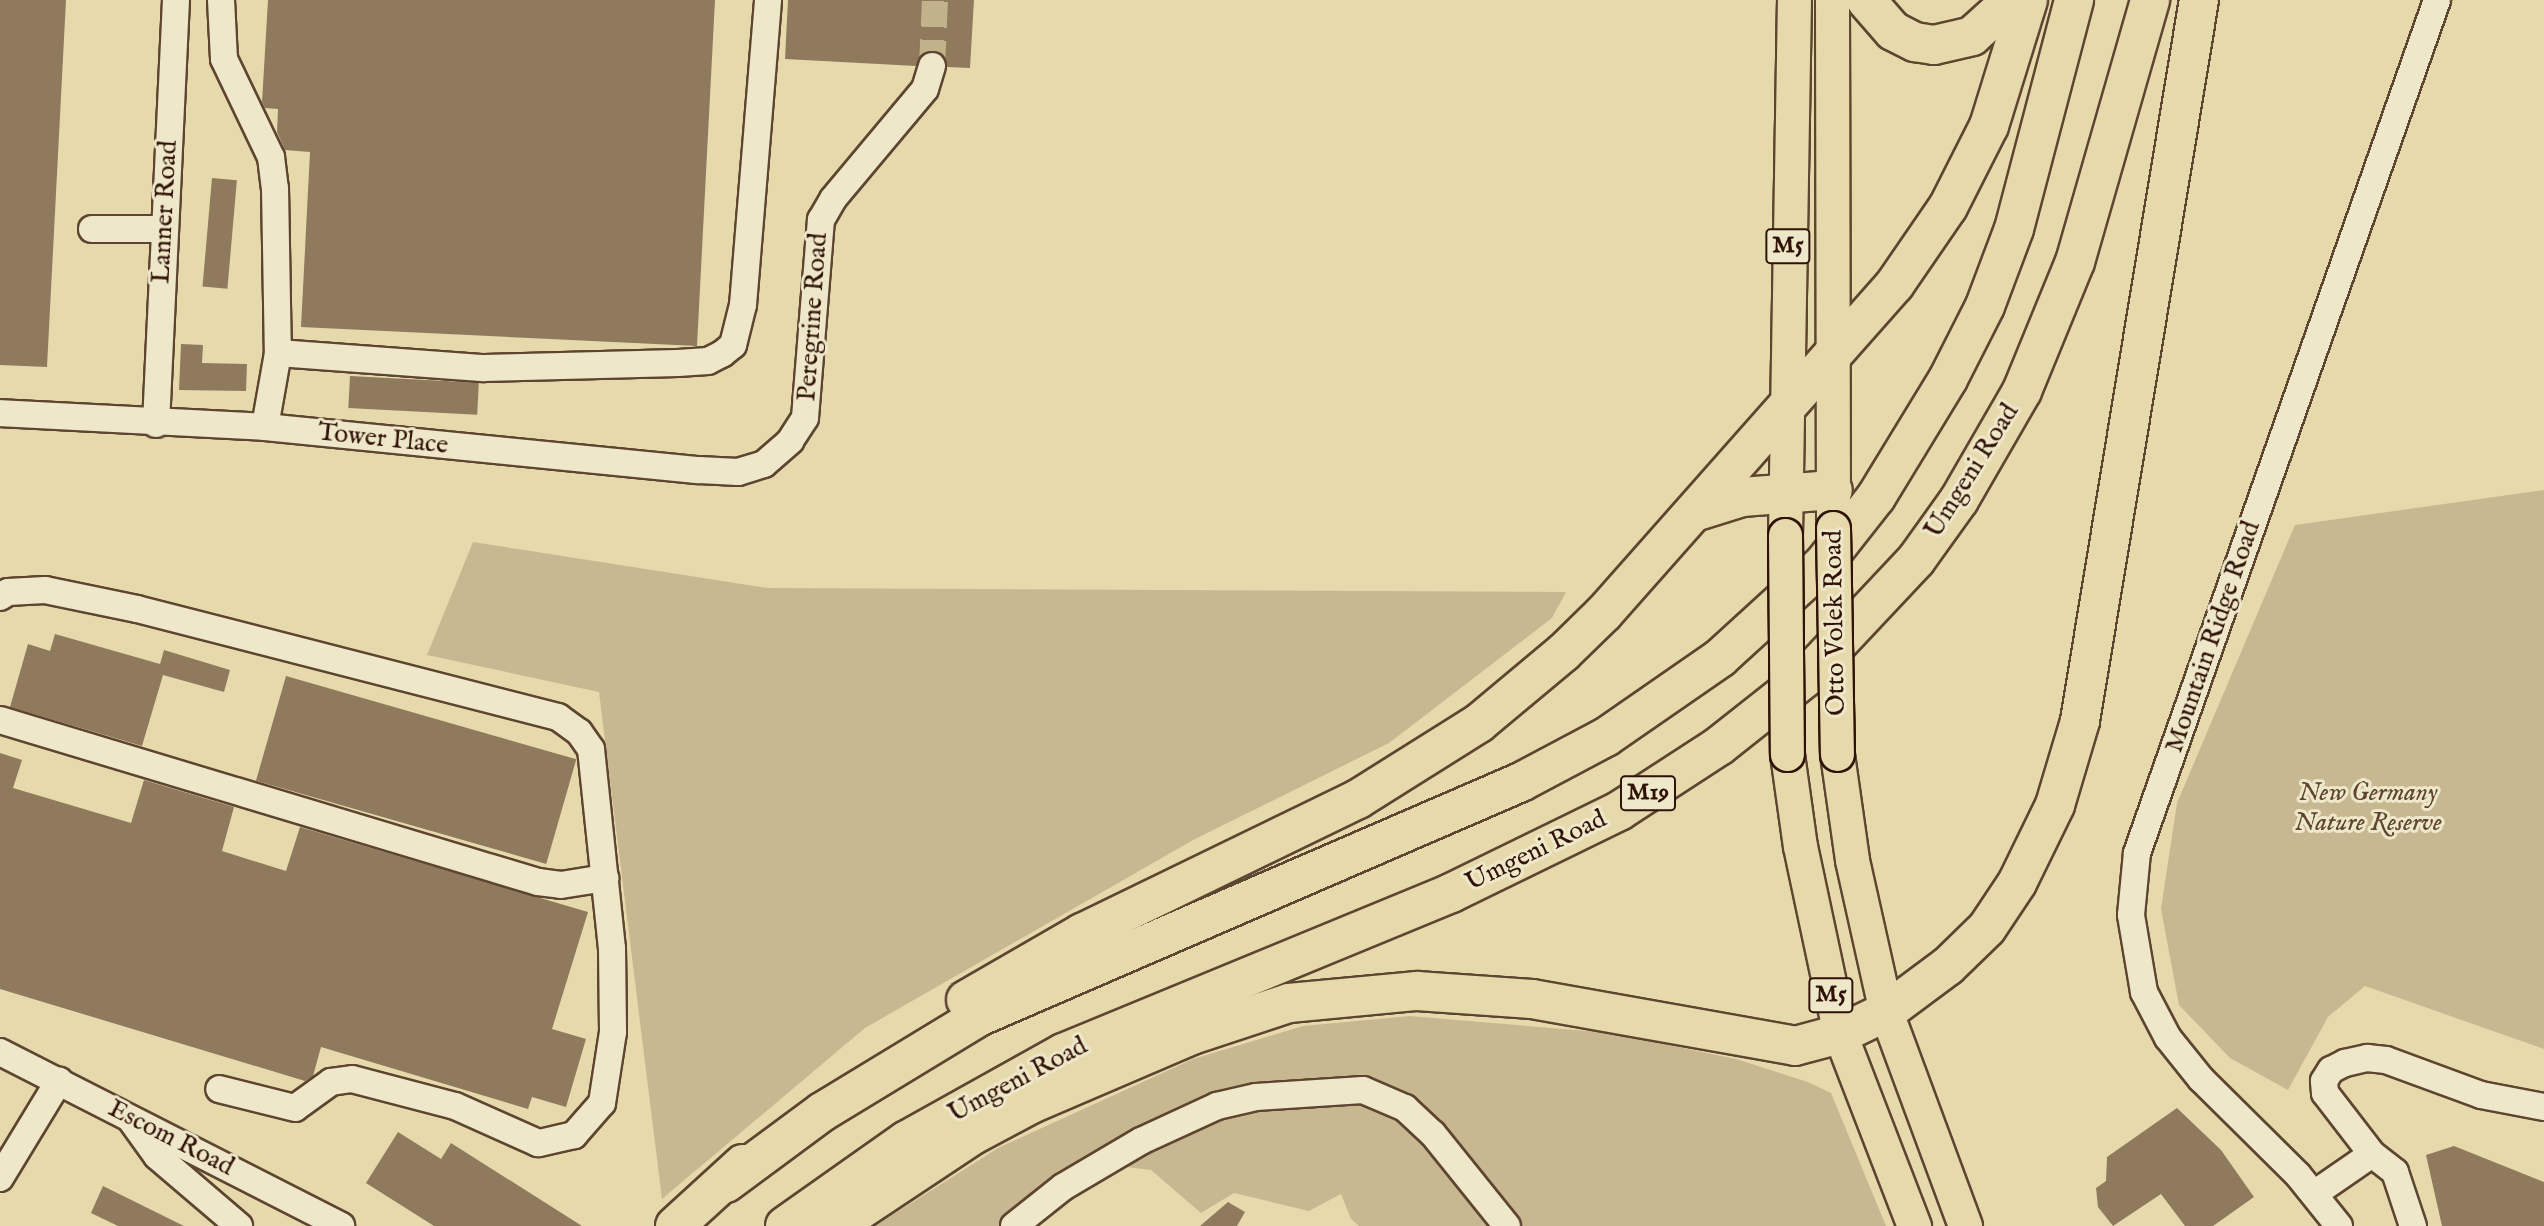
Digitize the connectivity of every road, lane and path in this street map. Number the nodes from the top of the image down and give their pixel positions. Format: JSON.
{"nodes":[{"id":1,"x":176,"y":0,"type":"edge"},
{"id":2,"x":221,"y":0,"type":"edge"},
{"id":3,"x":768,"y":0,"type":"edge"},
{"id":4,"x":1794,"y":0,"type":"edge"},
{"id":5,"x":1832,"y":0,"type":"edge"},
{"id":6,"x":1866,"y":0,"type":"edge"},
{"id":7,"x":2012,"y":0,"type":"edge"},
{"id":8,"x":2028,"y":0,"type":"edge"},
{"id":9,"x":2074,"y":0,"type":"edge"},
{"id":10,"x":2150,"y":0,"type":"edge"},
{"id":11,"x":2199,"y":0,"type":"edge"},
{"id":12,"x":2437,"y":0,"type":"edge"},
{"id":13,"x":932,"y":66,"type":"tunnel mouth"},
{"id":14,"x":92,"y":229,"type":"dead end"},
{"id":15,"x":164,"y":229,"type":"junction"},
{"id":16,"x":278,"y":354,"type":"junction"},
{"id":17,"x":1834,"y":355,"type":"junction"},
{"id":18,"x":1784,"y":407,"type":"junction"},
{"id":19,"x":0,"y":413,"type":"edge"},
{"id":20,"x":156,"y":424,"type":"junction"},
{"id":21,"x":265,"y":427,"type":"junction"},
{"id":22,"x":764,"y":464,"type":"joint"},
{"id":23,"x":1833,"y":490,"type":"junction"},
{"id":24,"x":1785,"y":492,"type":"junction"},
{"id":25,"x":1697,"y":511,"type":"junction"},
{"id":26,"x":0,"y":597,"type":"edge"},
{"id":27,"x":0,"y":720,"type":"edge"},
{"id":28,"x":605,"y":878,"type":"junction"},
{"id":29,"x":1886,"y":1012,"type":"junction"},
{"id":30,"x":1840,"y":1034,"type":"junction"},
{"id":31,"x":0,"y":1052,"type":"edge"},
{"id":32,"x":59,"y":1081,"type":"junction"},
{"id":33,"x":219,"y":1089,"type":"dead end"},
{"id":34,"x":2544,"y":1107,"type":"edge"},
{"id":35,"x":129,"y":1116,"type":"junction"},
{"id":36,"x":2372,"y":1154,"type":"junction"},
{"id":37,"x":0,"y":1178,"type":"edge"},
{"id":38,"x":726,"y":1183,"type":"junction"},
{"id":39,"x":2314,"y":1194,"type":"junction"},
{"id":40,"x":239,"y":1226,"type":"edge"},
{"id":41,"x":341,"y":1226,"type":"edge"},
{"id":42,"x":676,"y":1226,"type":"edge"},
{"id":43,"x":785,"y":1226,"type":"edge"},
{"id":44,"x":836,"y":1226,"type":"edge"},
{"id":45,"x":1014,"y":1226,"type":"edge"},
{"id":46,"x":1507,"y":1226,"type":"edge"},
{"id":47,"x":1914,"y":1226,"type":"edge"},
{"id":48,"x":1965,"y":1226,"type":"edge"},
{"id":49,"x":2339,"y":1226,"type":"edge"},
{"id":50,"x":2413,"y":1226,"type":"edge"}],
"edges":[{"from":1,"to":15,"type":"street","name":"Lanner Road"},
{"from":2,"to":16,"type":"street"},
{"from":3,"to":16,"type":"street"},
{"from":4,"to":18,"type":"main road","name":"Otto Volek Road","number":"M5"},
{"from":5,"to":17,"type":"main road","name":"Otto Volek Road","number":"M5"},
{"from":6,"to":7,"type":"highway"},
{"from":8,"to":17,"type":"highway"},
{"from":9,"to":38,"type":"highway","number":"M19"},
{"from":10,"to":43,"type":"highway","name":"Umgeni Road","number":"M19"},
{"from":11,"to":29,"type":"highway"},
{"from":12,"to":39,"type":"street","name":"Mountain Ridge Road"},
{"from":13,"to":22,"type":"street","name":"Peregrine Road"},
{"from":14,"to":15,"type":"street"},
{"from":15,"to":20,"type":"street","name":"Lanner Road"},
{"from":16,"to":21,"type":"street"},
{"from":17,"to":18,"type":"highway"},
{"from":17,"to":23,"type":"main road","name":"Otto Volek Road","number":"M5"},
{"from":18,"to":24,"type":"main road","name":"Otto Volek Road","number":"M5"},
{"from":18,"to":25,"type":"highway"},
{"from":19,"to":20,"type":"street","name":"Tower Place"},
{"from":20,"to":21,"type":"street","name":"Tower Place"},
{"from":21,"to":22,"type":"street","name":"Tower Place"},
{"from":23,"to":24,"type":"highway"},
{"from":23,"to":29,"type":"main road","name":"Otto Volek Road","number":"M5","bridge":true},
{"from":24,"to":25,"type":"highway"},
{"from":24,"to":30,"type":"main road","name":"Otto Volek Road","number":"M5","bridge":true},
{"from":25,"to":38,"type":"highway"},
{"from":26,"to":28,"type":"street"},
{"from":27,"to":28,"type":"street"},
{"from":28,"to":33,"type":"street"},
{"from":29,"to":30,"type":"highway"},
{"from":29,"to":48,"type":"main road","name":"Otto Volek Road","number":"M5"},
{"from":30,"to":44,"type":"highway"},
{"from":30,"to":47,"type":"main road","name":"Otto Volek Road","number":"M5"},
{"from":31,"to":32,"type":"street","name":"Escom Road"},
{"from":32,"to":35,"type":"street","name":"Escom Road"},
{"from":32,"to":37,"type":"street"},
{"from":34,"to":36,"type":"street"},
{"from":35,"to":40,"type":"street"},
{"from":35,"to":41,"type":"street","name":"Escom Road"},
{"from":36,"to":39,"type":"street"},
{"from":36,"to":50,"type":"street"},
{"from":38,"to":42,"type":"highway","number":"M19"},
{"from":39,"to":49,"type":"street","name":"Mountain Ridge Road"},
{"from":45,"to":46,"type":"street"}]}
